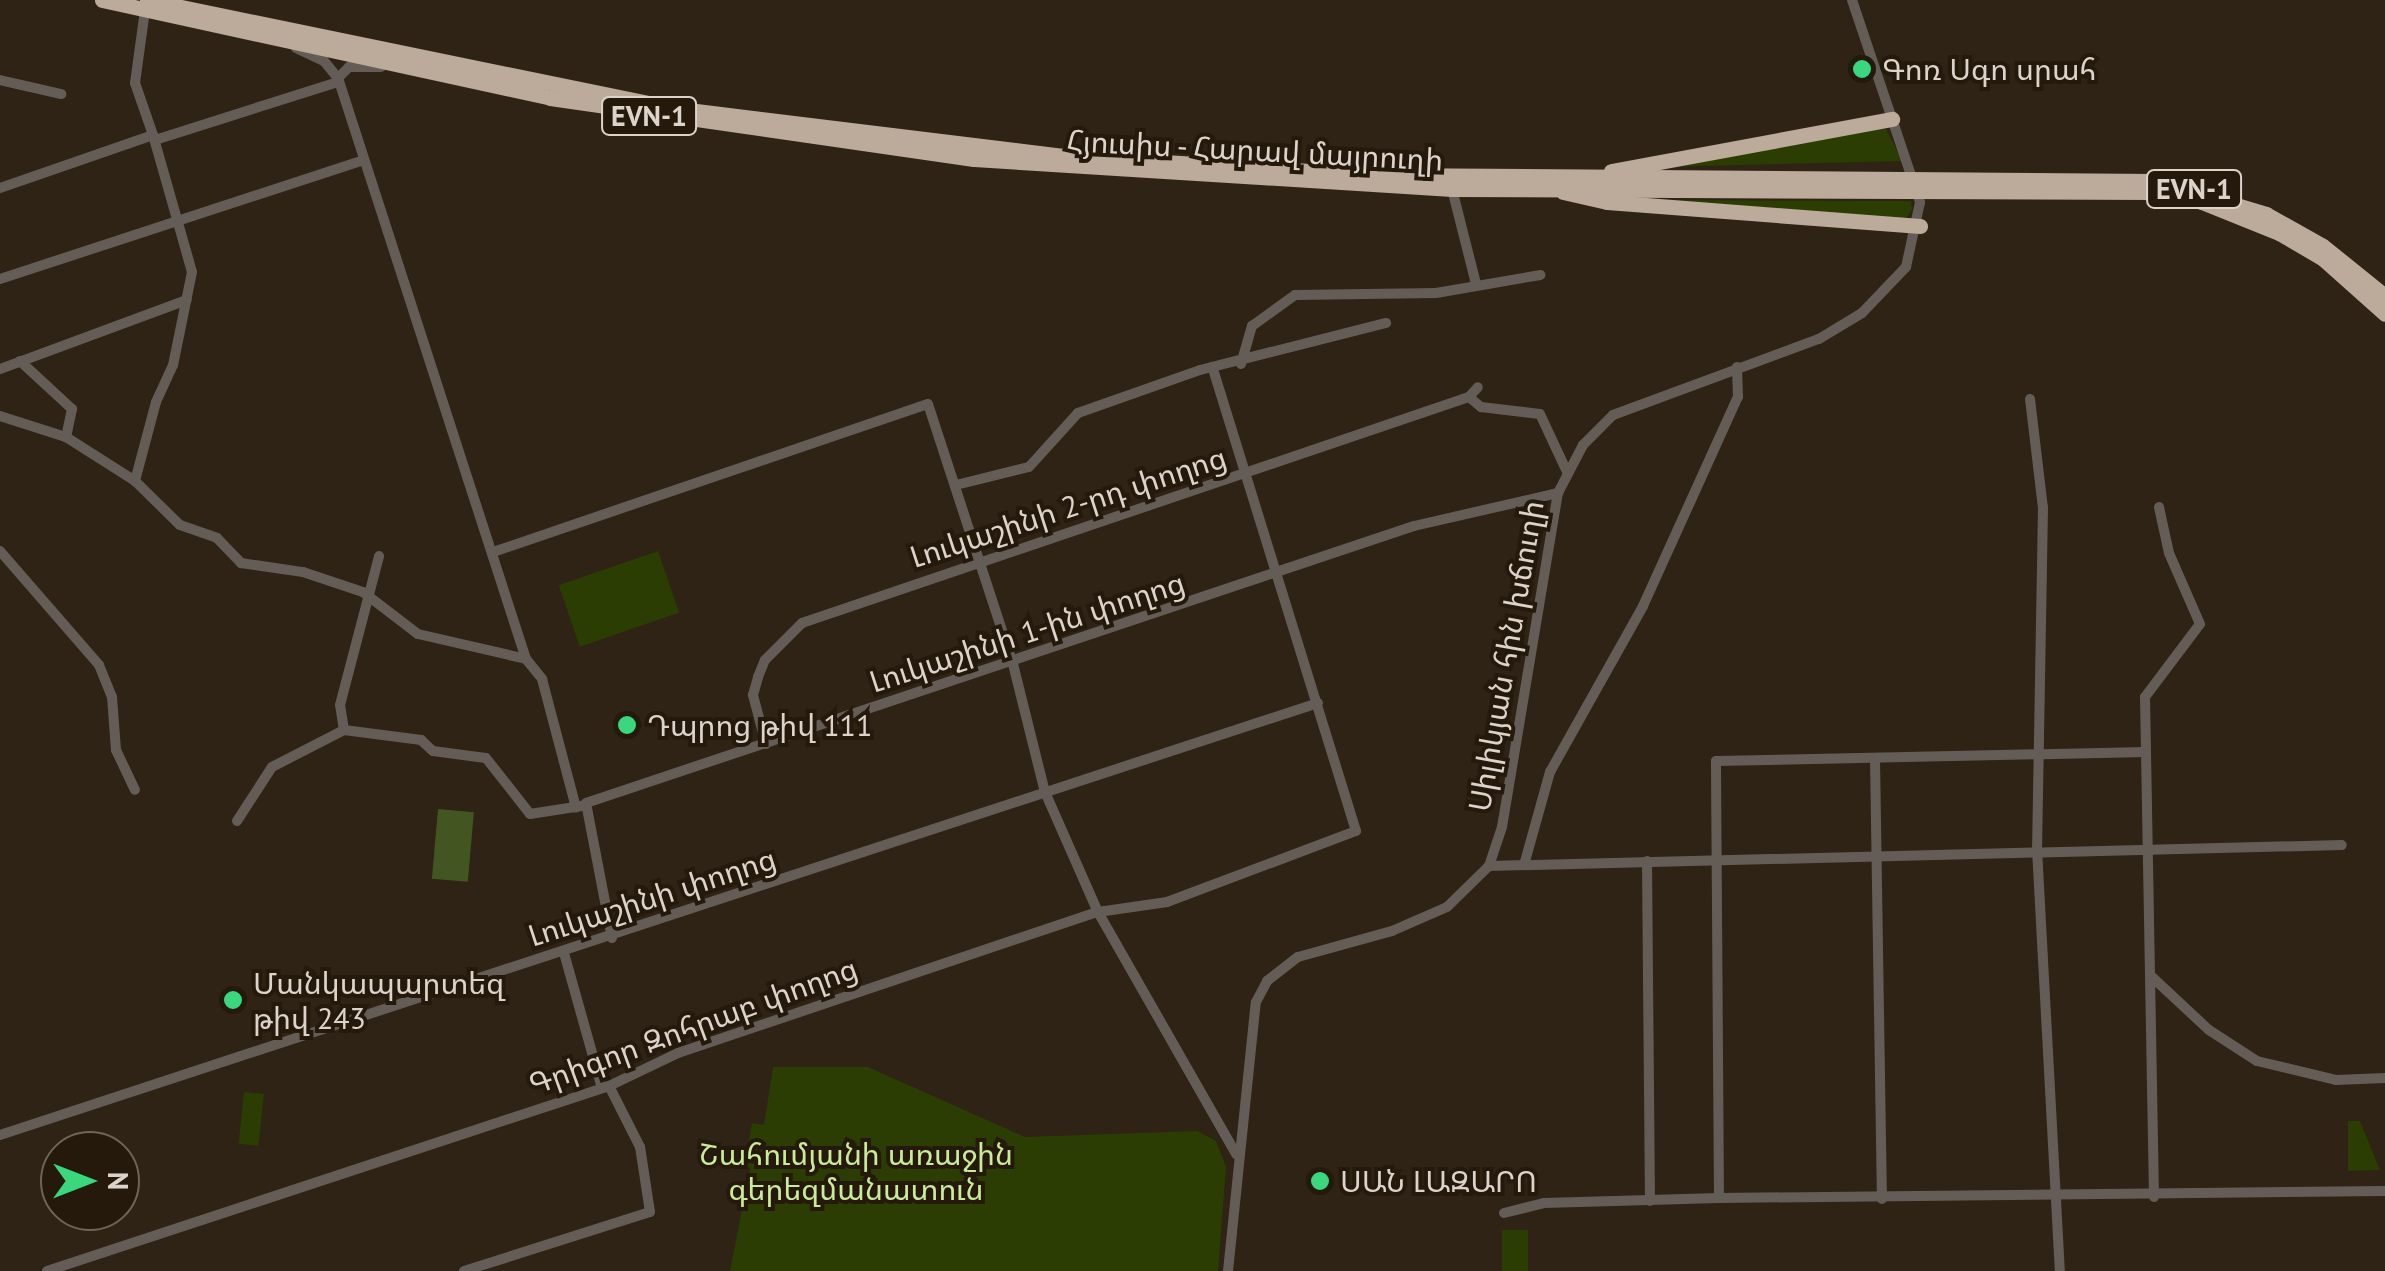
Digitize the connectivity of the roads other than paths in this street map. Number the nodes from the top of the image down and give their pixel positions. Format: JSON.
{"nodes":[{"id":1,"x":102,"y":0,"type":"edge"},
{"id":2,"x":1852,"y":0,"type":"edge"},
{"id":3,"x":146,"y":5,"type":"edge"},
{"id":4,"x":287,"y":44,"type":"junction"},
{"id":5,"x":388,"y":67,"type":"junction"},
{"id":6,"x":0,"y":80,"type":"edge"},
{"id":7,"x":338,"y":80,"type":"junction"},
{"id":8,"x":61,"y":94,"type":"dead end"},
{"id":9,"x":1892,"y":119,"type":"junction"},
{"id":10,"x":154,"y":138,"type":"junction"},
{"id":11,"x":364,"y":160,"type":"junction"},
{"id":12,"x":1592,"y":177,"type":"junction"},
{"id":13,"x":1870,"y":182,"type":"junction"},
{"id":14,"x":1992,"y":182,"type":"junction"},
{"id":15,"x":0,"y":188,"type":"edge"},
{"id":16,"x":1452,"y":188,"type":"junction"},
{"id":17,"x":1554,"y":189,"type":"junction"},
{"id":18,"x":180,"y":218,"type":"junction"},
{"id":19,"x":1920,"y":226,"type":"junction"},
{"id":20,"x":1540,"y":275,"type":"dead end"},
{"id":21,"x":0,"y":279,"type":"edge"},
{"id":22,"x":1476,"y":284,"type":"junction"},
{"id":23,"x":2366,"y":296,"type":"junction"},
{"id":24,"x":2385,"y":296,"type":"edge"},
{"id":25,"x":187,"y":300,"type":"junction"},
{"id":26,"x":2385,"y":314,"type":"edge"},
{"id":27,"x":2385,"y":322,"type":"edge"},
{"id":28,"x":1386,"y":323,"type":"dead end"},
{"id":29,"x":20,"y":362,"type":"junction"},
{"id":30,"x":1240,"y":364,"type":"junction"},
{"id":31,"x":1212,"y":367,"type":"junction"},
{"id":32,"x":1736,"y":367,"type":"junction"},
{"id":33,"x":0,"y":368,"type":"edge"},
{"id":34,"x":1478,"y":386,"type":"dead end"},
{"id":35,"x":1470,"y":396,"type":"junction"},
{"id":36,"x":2030,"y":399,"type":"dead end"},
{"id":37,"x":0,"y":416,"type":"edge"},
{"id":38,"x":66,"y":437,"type":"junction"},
{"id":39,"x":1567,"y":472,"type":"junction"},
{"id":40,"x":1246,"y":474,"type":"junction"},
{"id":41,"x":135,"y":481,"type":"junction"},
{"id":42,"x":956,"y":485,"type":"junction"},
{"id":43,"x":1558,"y":494,"type":"junction"},
{"id":44,"x":2159,"y":507,"type":"dead end"},
{"id":45,"x":496,"y":550,"type":"junction"},
{"id":46,"x":0,"y":551,"type":"edge"},
{"id":47,"x":379,"y":556,"type":"dead end"},
{"id":48,"x":976,"y":563,"type":"junction"},
{"id":49,"x":1280,"y":575,"type":"junction"},
{"id":50,"x":366,"y":594,"type":"junction"},
{"id":51,"x":526,"y":659,"type":"junction"},
{"id":52,"x":1012,"y":664,"type":"junction"},
{"id":53,"x":1318,"y":703,"type":"junction"},
{"id":54,"x":344,"y":730,"type":"junction"},
{"id":55,"x":766,"y":744,"type":"junction"},
{"id":56,"x":2037,"y":752,"type":"junction"},
{"id":57,"x":2146,"y":752,"type":"junction"},
{"id":58,"x":1875,"y":758,"type":"junction"},
{"id":59,"x":135,"y":790,"type":"dead end"},
{"id":60,"x":1045,"y":792,"type":"junction"},
{"id":61,"x":581,"y":806,"type":"junction"},
{"id":62,"x":236,"y":820,"type":"dead end"},
{"id":63,"x":2342,"y":845,"type":"dead end"},
{"id":64,"x":2148,"y":846,"type":"junction"},
{"id":65,"x":2037,"y":849,"type":"junction"},
{"id":66,"x":1876,"y":853,"type":"junction"},
{"id":67,"x":1718,"y":860,"type":"junction"},
{"id":68,"x":1647,"y":862,"type":"junction"},
{"id":69,"x":1524,"y":865,"type":"junction"},
{"id":70,"x":1490,"y":866,"type":"junction"},
{"id":71,"x":1098,"y":912,"type":"junction"},
{"id":72,"x":612,"y":938,"type":"junction"},
{"id":73,"x":564,"y":952,"type":"junction"},
{"id":74,"x":2151,"y":976,"type":"junction"},
{"id":75,"x":2385,"y":1078,"type":"edge"},
{"id":76,"x":606,"y":1087,"type":"junction"},
{"id":77,"x":0,"y":1134,"type":"edge"},
{"id":78,"x":1236,"y":1154,"type":"junction"},
{"id":79,"x":2385,"y":1191,"type":"edge"},
{"id":80,"x":2058,"y":1197,"type":"junction"},
{"id":81,"x":2154,"y":1197,"type":"junction"},
{"id":82,"x":1719,"y":1198,"type":"junction"},
{"id":83,"x":1882,"y":1199,"type":"junction"},
{"id":84,"x":1650,"y":1201,"type":"junction"},
{"id":85,"x":1504,"y":1213,"type":"dead end"},
{"id":86,"x":47,"y":1271,"type":"edge"},
{"id":87,"x":464,"y":1271,"type":"edge"},
{"id":88,"x":1228,"y":1271,"type":"edge"},
{"id":89,"x":2060,"y":1271,"type":"edge"}],
"edges":[{"from":1,"to":3,"type":"highway","name":"Հյուսիս - Հարավ մայրուղի","number":"EVN-1"},
{"from":2,"to":9,"type":"street"},
{"from":3,"to":4,"type":"highway","name":"Հյուսիս - Հարավ մայրուղի","number":"EVN-1"},
{"from":3,"to":10,"type":"street"},
{"from":3,"to":12,"type":"highway","name":"Հյուսիս - Հարավ մայրուղի","number":"EVN-1"},
{"from":4,"to":5,"type":"highway","name":"Հյուսիս - Հարավ մայրուղի","number":"EVN-1"},
{"from":4,"to":7,"type":"street"},
{"from":5,"to":7,"type":"street"},
{"from":5,"to":16,"type":"highway","name":"Հյուսիս - Հարավ մայրուղի","number":"EVN-1"},
{"from":6,"to":8,"type":"street"},
{"from":7,"to":10,"type":"street"},
{"from":7,"to":11,"type":"street"},
{"from":9,"to":12,"type":"highway"},
{"from":9,"to":19,"type":"street"},
{"from":10,"to":15,"type":"street"},
{"from":10,"to":18,"type":"street"},
{"from":11,"to":18,"type":"street"},
{"from":11,"to":45,"type":"street"},
{"from":12,"to":13,"type":"highway","name":"Հյուսիս - Հարավ մայրուղի","number":"EVN-1"},
{"from":13,"to":14,"type":"highway","name":"Հյուսիս - Հարավ մայրուղի","number":"EVN-1"},
{"from":13,"to":17,"type":"highway","name":"Հյուսիս - Հարավ մայրուղի","number":"EVN-1"},
{"from":14,"to":23,"type":"highway","name":"Հյուսիս - Հարավ մայրուղի","number":"EVN-1"},
{"from":14,"to":24,"type":"highway","name":"Հյուսիս - Հարավ մայրուղի","number":"EVN-1"},
{"from":16,"to":17,"type":"highway","name":"Հյուսիս - Հարավ մայրուղի","number":"EVN-1"},
{"from":16,"to":22,"type":"street"},
{"from":17,"to":19,"type":"highway"},
{"from":18,"to":21,"type":"street"},
{"from":18,"to":25,"type":"street"},
{"from":19,"to":32,"type":"street","name":"Սիլիկյան հին խճուղի"},
{"from":20,"to":22,"type":"street"},
{"from":22,"to":30,"type":"street"},
{"from":23,"to":26,"type":"highway","name":"Հյուսիս - Հարավ մայրուղի","number":"EVN-1"},
{"from":23,"to":27,"type":"highway"},
{"from":25,"to":29,"type":"street"},
{"from":25,"to":41,"type":"street"},
{"from":28,"to":30,"type":"street"},
{"from":29,"to":33,"type":"street"},
{"from":29,"to":38,"type":"street"},
{"from":30,"to":31,"type":"street"},
{"from":31,"to":40,"type":"street"},
{"from":31,"to":42,"type":"street"},
{"from":32,"to":39,"type":"street","name":"Սիլիկյան հին խճուղի"},
{"from":32,"to":69,"type":"street"},
{"from":34,"to":35,"type":"street"},
{"from":35,"to":39,"type":"street"},
{"from":35,"to":40,"type":"street","name":"Լուկաշինի 2-րդ փողոց"},
{"from":36,"to":56,"type":"street"},
{"from":37,"to":38,"type":"street"},
{"from":38,"to":41,"type":"street"},
{"from":39,"to":43,"type":"street","name":"Սիլիկյան հին խճուղի"},
{"from":40,"to":48,"type":"street","name":"Լուկաշինի 2-րդ փողոց"},
{"from":40,"to":49,"type":"street"},
{"from":41,"to":50,"type":"street"},
{"from":42,"to":45,"type":"street"},
{"from":42,"to":48,"type":"street"},
{"from":43,"to":49,"type":"street","name":"Լուկաշինի 1-ին փողոց"},
{"from":43,"to":70,"type":"street","name":"Սիլիկյան հին խճուղի"},
{"from":44,"to":57,"type":"street"},
{"from":45,"to":51,"type":"street"},
{"from":46,"to":59,"type":"street"},
{"from":47,"to":50,"type":"street"},
{"from":48,"to":52,"type":"street"},
{"from":48,"to":55,"type":"street","name":"Լուկաշինի 2-րդ փողոց"},
{"from":49,"to":52,"type":"street","name":"Լուկաշինի 1-ին փողոց"},
{"from":49,"to":53,"type":"street"},
{"from":50,"to":51,"type":"street"},
{"from":50,"to":54,"type":"street"},
{"from":51,"to":61,"type":"street"},
{"from":52,"to":55,"type":"street","name":"Լուկաշինի 1-ին փողոց"},
{"from":52,"to":60,"type":"street"},
{"from":53,"to":60,"type":"street","name":"Լուկաշինի փողոց"},
{"from":53,"to":71,"type":"street","name":"Գրիգոր Զոհրաբ փողոց"},
{"from":54,"to":61,"type":"street","name":"Լուկաշինի 1-ին փողոց"},
{"from":54,"to":62,"type":"street"},
{"from":55,"to":61,"type":"street","name":"Լուկաշինի 1-ին փողոց"},
{"from":56,"to":57,"type":"street"},
{"from":56,"to":58,"type":"street"},
{"from":56,"to":65,"type":"street"},
{"from":57,"to":64,"type":"street"},
{"from":58,"to":66,"type":"street"},
{"from":58,"to":67,"type":"street"},
{"from":60,"to":71,"type":"street"},
{"from":60,"to":72,"type":"street","name":"Լուկաշինի փողոց"},
{"from":61,"to":72,"type":"street"},
{"from":63,"to":64,"type":"street"},
{"from":64,"to":65,"type":"street"},
{"from":64,"to":74,"type":"street"},
{"from":65,"to":66,"type":"street"},
{"from":65,"to":80,"type":"street"},
{"from":66,"to":67,"type":"street"},
{"from":66,"to":83,"type":"street"},
{"from":67,"to":68,"type":"street"},
{"from":67,"to":82,"type":"street"},
{"from":68,"to":69,"type":"street"},
{"from":68,"to":84,"type":"street"},
{"from":69,"to":70,"type":"street"},
{"from":70,"to":78,"type":"street"},
{"from":71,"to":76,"type":"street","name":"Գրիգոր Զոհրաբ փողոց"},
{"from":71,"to":78,"type":"street"},
{"from":72,"to":73,"type":"street","name":"Լուկաշինի փողոց"},
{"from":73,"to":76,"type":"street"},
{"from":73,"to":77,"type":"street","name":"Լուկաշինի փողոց"},
{"from":74,"to":75,"type":"street"},
{"from":74,"to":81,"type":"street"},
{"from":76,"to":86,"type":"street","name":"Գրիգոր Զոհրաբ փողոց"},
{"from":76,"to":87,"type":"street"},
{"from":78,"to":88,"type":"street"},
{"from":79,"to":81,"type":"street"},
{"from":80,"to":81,"type":"street"},
{"from":80,"to":83,"type":"street"},
{"from":80,"to":89,"type":"street"},
{"from":82,"to":83,"type":"street"},
{"from":82,"to":84,"type":"street"},
{"from":84,"to":85,"type":"street"}]}
